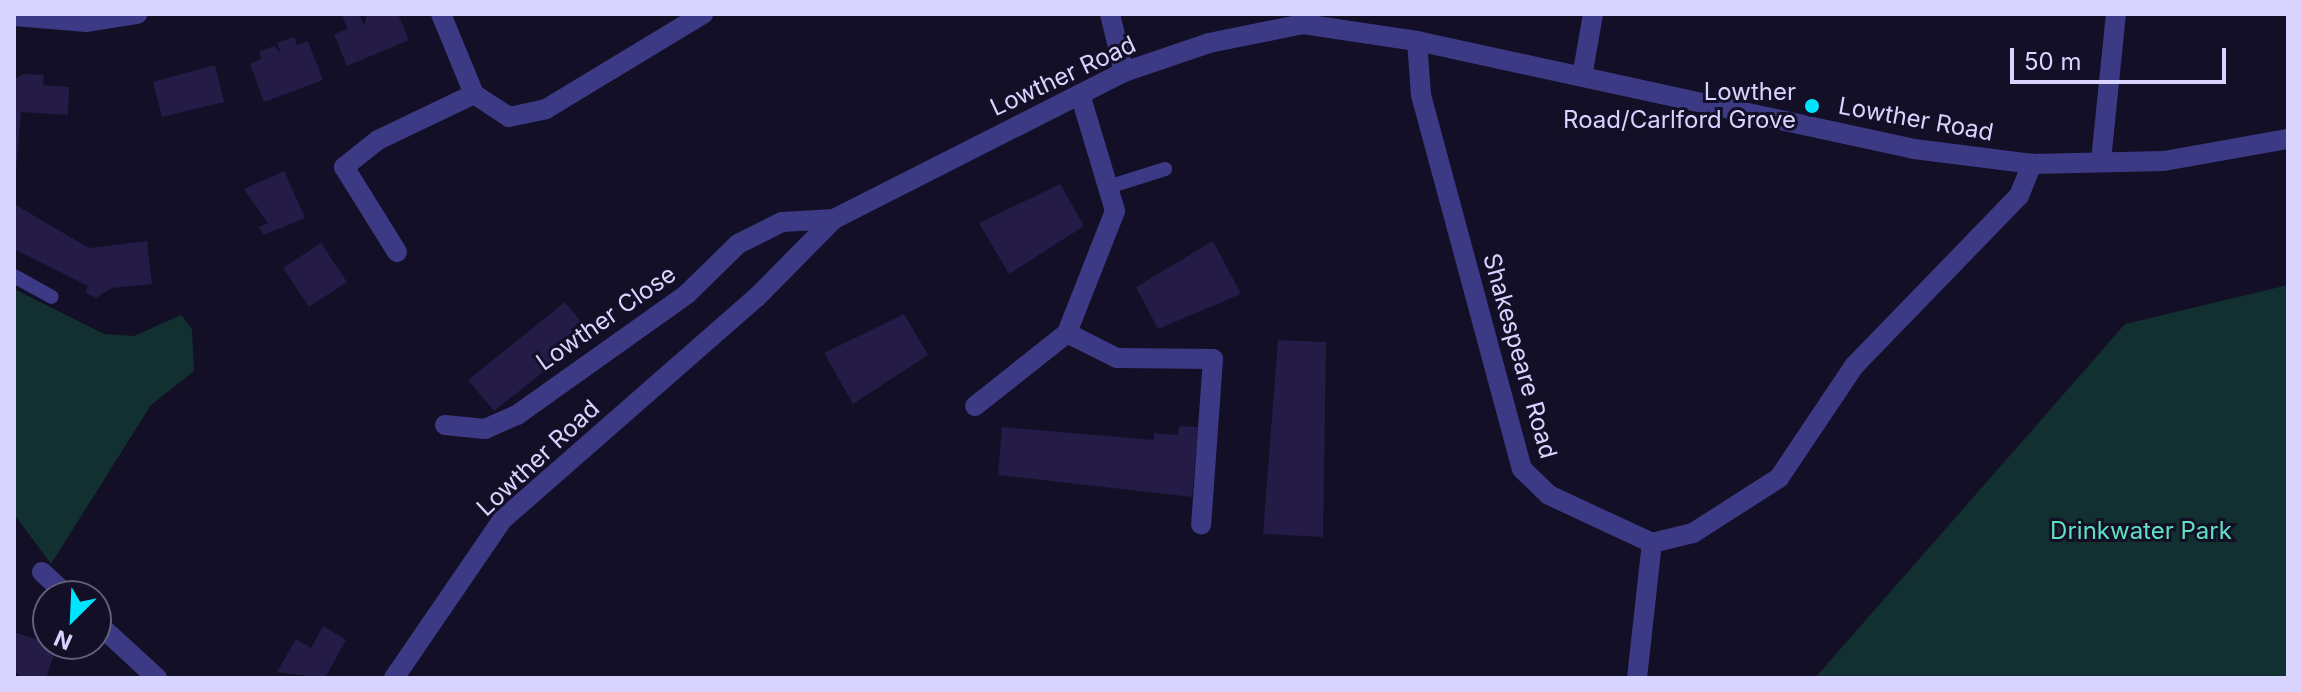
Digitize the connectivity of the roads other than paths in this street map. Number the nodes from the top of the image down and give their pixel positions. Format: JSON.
{"nodes":[{"id":1,"x":137,"y":14,"type":"edge"},
{"id":2,"x":441,"y":14,"type":"edge"},
{"id":3,"x":703,"y":14,"type":"edge"},
{"id":4,"x":1110,"y":14,"type":"edge"},
{"id":5,"x":1593,"y":14,"type":"edge"},
{"id":6,"x":2116,"y":14,"type":"edge"},
{"id":7,"x":14,"y":16,"type":"edge"},
{"id":8,"x":1417,"y":41,"type":"junction"},
{"id":9,"x":1124,"y":72,"type":"junction"},
{"id":10,"x":1582,"y":77,"type":"junction"},
{"id":11,"x":474,"y":94,"type":"junction"},
{"id":12,"x":1080,"y":94,"type":"junction"},
{"id":13,"x":2288,"y":139,"type":"edge"},
{"id":14,"x":2101,"y":161,"type":"junction"},
{"id":15,"x":2032,"y":164,"type":"junction"},
{"id":16,"x":1165,"y":169,"type":"dead end"},
{"id":17,"x":1108,"y":187,"type":"junction"},
{"id":18,"x":834,"y":219,"type":"junction"},
{"id":19,"x":397,"y":252,"type":"dead end"},
{"id":20,"x":14,"y":276,"type":"edge"},
{"id":21,"x":52,"y":297,"type":"dead end"},
{"id":22,"x":1067,"y":333,"type":"junction"},
{"id":23,"x":975,"y":406,"type":"dead end"},
{"id":24,"x":445,"y":425,"type":"dead end"},
{"id":25,"x":1201,"y":525,"type":"dead end"},
{"id":26,"x":1652,"y":543,"type":"junction"},
{"id":27,"x":42,"y":572,"type":"dead end"},
{"id":28,"x":51,"y":580,"type":"edge"},
{"id":29,"x":112,"y":637,"type":"edge"},
{"id":30,"x":157,"y":678,"type":"edge"},
{"id":31,"x":394,"y":678,"type":"edge"},
{"id":32,"x":1637,"y":678,"type":"edge"}],
"edges":[{"from":1,"to":7,"type":"street"},
{"from":2,"to":11,"type":"street"},
{"from":3,"to":11,"type":"street"},
{"from":4,"to":9,"type":"street"},
{"from":5,"to":10,"type":"street"},
{"from":6,"to":14,"type":"street"},
{"from":8,"to":9,"type":"street","name":"Lowther Road"},
{"from":8,"to":10,"type":"street","name":"Lowther Road"},
{"from":8,"to":26,"type":"street","name":"Shakespeare Road"},
{"from":9,"to":12,"type":"street","name":"Lowther Road"},
{"from":10,"to":15,"type":"street","name":"Lowther Road"},
{"from":11,"to":19,"type":"street"},
{"from":12,"to":17,"type":"street"},
{"from":12,"to":18,"type":"street","name":"Lowther Road"},
{"from":13,"to":14,"type":"street","name":"Lowther Road"},
{"from":14,"to":15,"type":"street","name":"Lowther Road"},
{"from":15,"to":26,"type":"street"},
{"from":16,"to":17,"type":"lane"},
{"from":17,"to":22,"type":"street"},
{"from":18,"to":24,"type":"street","name":"Lowther Close"},
{"from":18,"to":31,"type":"street","name":"Lowther Road"},
{"from":20,"to":21,"type":"lane"},
{"from":22,"to":23,"type":"street"},
{"from":22,"to":25,"type":"street"},
{"from":26,"to":32,"type":"street"},
{"from":27,"to":28,"type":"street"},
{"from":29,"to":30,"type":"street"}]}
